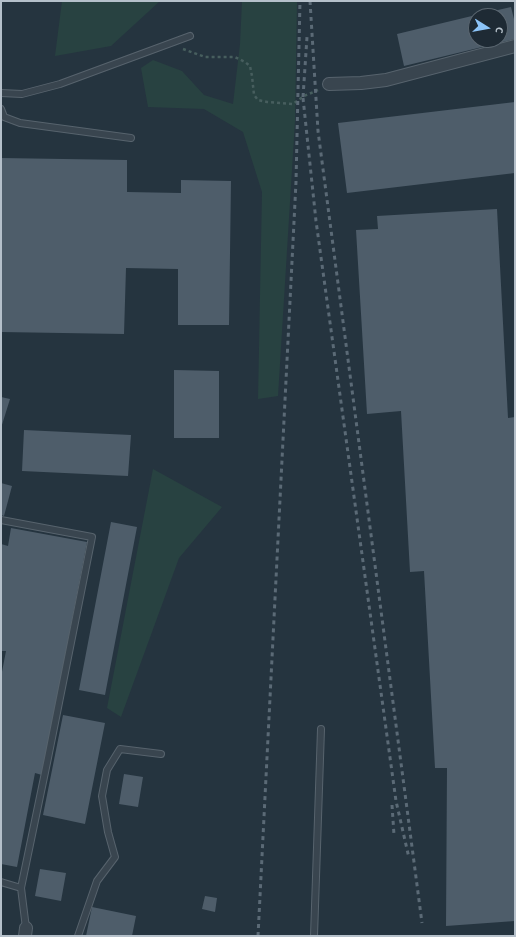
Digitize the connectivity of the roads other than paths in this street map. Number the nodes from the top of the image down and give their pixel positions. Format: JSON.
{"nodes":[{"id":1,"x":190,"y":36,"type":"dead end"},
{"id":2,"x":515,"y":46,"type":"edge"},
{"id":3,"x":329,"y":84,"type":"road end"},
{"id":4,"x":1,"y":93,"type":"edge"},
{"id":5,"x":1,"y":109,"type":"edge"},
{"id":6,"x":131,"y":138,"type":"dead end"},
{"id":7,"x":1,"y":520,"type":"edge"},
{"id":8,"x":321,"y":729,"type":"dead end"},
{"id":9,"x":161,"y":754,"type":"dead end"},
{"id":10,"x":1,"y":882,"type":"edge"},
{"id":11,"x":21,"y":888,"type":"junction"},
{"id":12,"x":26,"y":932,"type":"edge"},
{"id":13,"x":78,"y":936,"type":"edge"},
{"id":14,"x":314,"y":936,"type":"edge"}],
"edges":[{"from":1,"to":4,"type":"lane"},
{"from":2,"to":3,"type":"street"},
{"from":5,"to":6,"type":"lane"},
{"from":7,"to":11,"type":"lane"},
{"from":8,"to":14,"type":"lane"},
{"from":9,"to":13,"type":"lane"},
{"from":10,"to":11,"type":"lane"},
{"from":11,"to":12,"type":"lane"}]}
